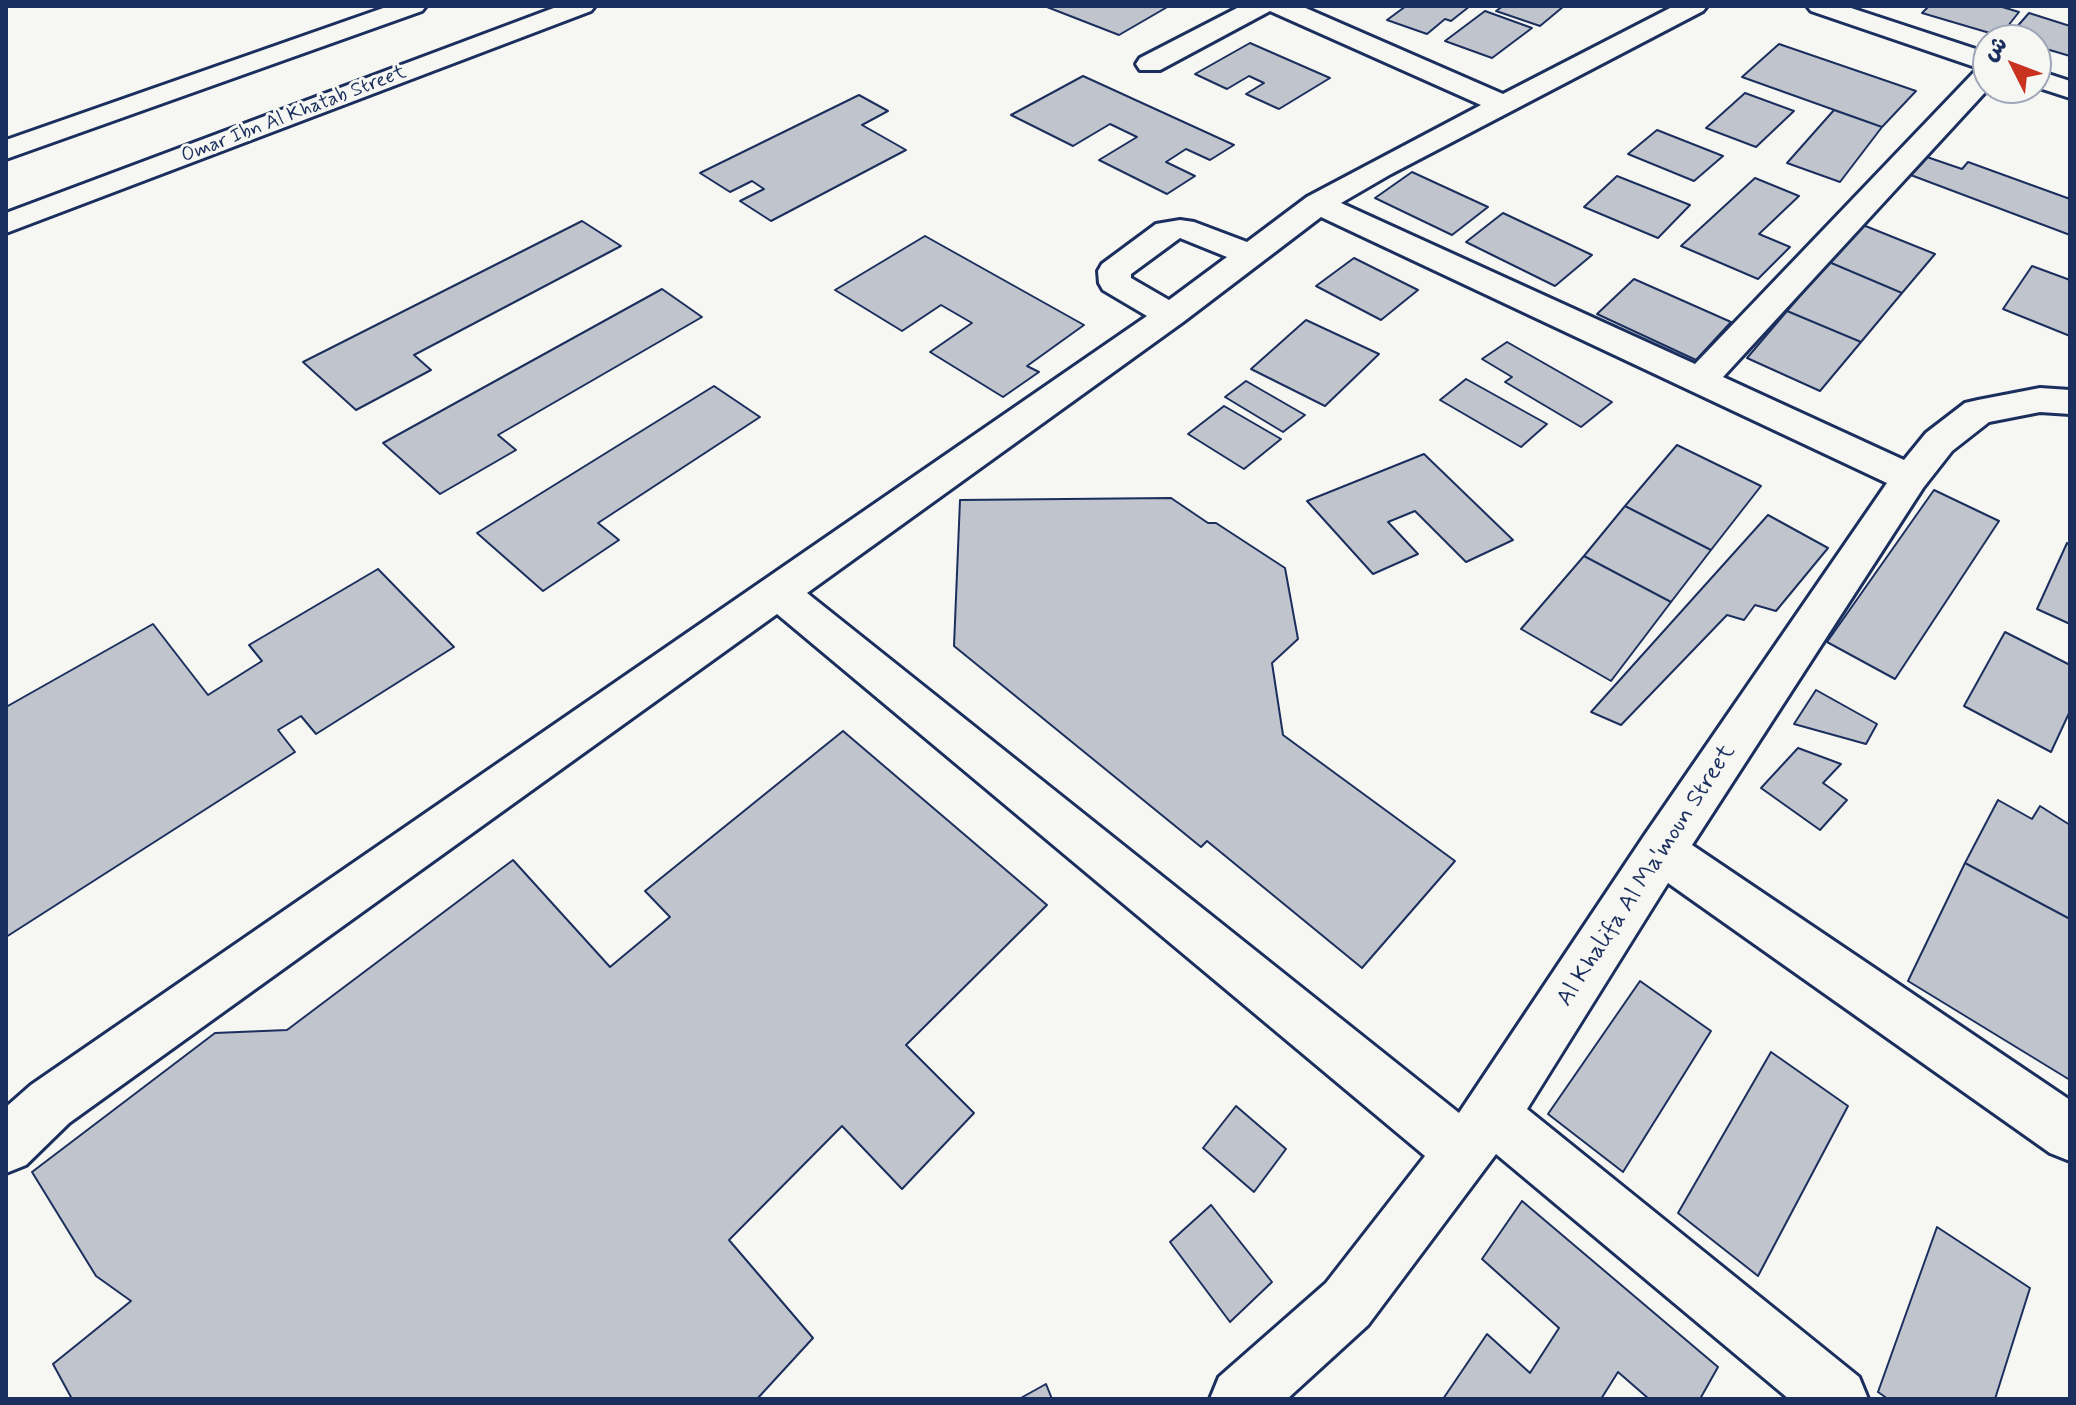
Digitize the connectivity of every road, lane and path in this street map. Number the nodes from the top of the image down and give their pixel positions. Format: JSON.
{"nodes":[{"id":1,"x":413,"y":6,"type":"edge"},
{"id":2,"x":582,"y":6,"type":"edge"},
{"id":3,"x":1260,"y":6,"type":"edge"},
{"id":4,"x":1279,"y":6,"type":"edge"},
{"id":5,"x":1694,"y":6,"type":"edge"},
{"id":6,"x":1820,"y":6,"type":"edge"},
{"id":7,"x":1972,"y":57,"type":"edge"},
{"id":8,"x":1150,"y":64,"type":"dead end"},
{"id":9,"x":1972,"y":90,"type":"edge"},
{"id":10,"x":1503,"y":104,"type":"junction"},
{"id":11,"x":27,"y":164,"type":"edge"},
{"id":12,"x":1318,"y":204,"type":"junction"},
{"id":13,"x":6,"y":224,"type":"edge"},
{"id":14,"x":1251,"y":256,"type":"junction"},
{"id":15,"x":1171,"y":315,"type":"junction"},
{"id":16,"x":1700,"y":381,"type":"junction"},
{"id":17,"x":2070,"y":402,"type":"edge"},
{"id":18,"x":1910,"y":478,"type":"junction"},
{"id":19,"x":778,"y":592,"type":"junction"},
{"id":20,"x":1661,"y":851,"type":"junction"},
{"id":21,"x":1477,"y":1133,"type":"junction"},
{"id":22,"x":2070,"y":1133,"type":"edge"},
{"id":23,"x":6,"y":1145,"type":"edge"},
{"id":24,"x":1241,"y":1399,"type":"edge"},
{"id":25,"x":1837,"y":1399,"type":"edge"}],
"edges":[{"from":1,"to":11,"type":"street","name":"Omar Ibn Al Khatab Street"},
{"from":2,"to":11,"type":"street","name":"Omar Ibn Al Khatab Street"},
{"from":3,"to":8,"type":"street"},
{"from":4,"to":10,"type":"street"},
{"from":5,"to":10,"type":"street"},
{"from":6,"to":7,"type":"street"},
{"from":9,"to":16,"type":"street"},
{"from":10,"to":12,"type":"street"},
{"from":11,"to":13,"type":"street","name":"Omar Ibn Al Khatab Street"},
{"from":12,"to":14,"type":"street"},
{"from":12,"to":16,"type":"street"},
{"from":14,"to":15,"type":"street"},
{"from":14,"to":15,"type":"street"},
{"from":15,"to":19,"type":"street"},
{"from":16,"to":18,"type":"street"},
{"from":17,"to":18,"type":"street","name":"Al Khalifa Al Ma'moun Street"},
{"from":18,"to":20,"type":"street","name":"Al Khalifa Al Ma'moun Street"},
{"from":19,"to":21,"type":"street"},
{"from":19,"to":23,"type":"street"},
{"from":20,"to":21,"type":"street","name":"Al Khalifa Al Ma'moun Street"},
{"from":20,"to":22,"type":"street"},
{"from":21,"to":24,"type":"street","name":"Al Khalifa Al Ma'moun Street"},
{"from":21,"to":25,"type":"street"}]}
